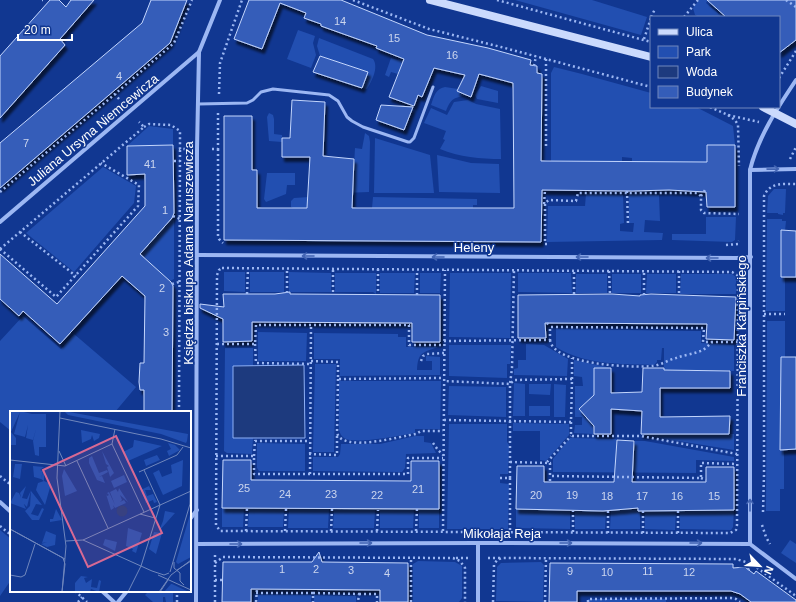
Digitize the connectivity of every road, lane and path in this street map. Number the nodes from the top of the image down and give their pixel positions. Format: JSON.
{"nodes":[{"id":1,"x":192,"y":0,"type":"edge"},
{"id":2,"x":220,"y":0,"type":"edge"},
{"id":3,"x":242,"y":0,"type":"edge"},
{"id":4,"x":353,"y":0,"type":"edge"},
{"id":5,"x":430,"y":0,"type":"edge"},
{"id":6,"x":497,"y":0,"type":"edge"},
{"id":7,"x":698,"y":0,"type":"edge"},
{"id":8,"x":786,"y":0,"type":"edge"},
{"id":9,"x":796,"y":7,"type":"edge"},
{"id":10,"x":655,"y":9,"type":"dead end"},
{"id":11,"x":652,"y":16,"type":"edge"},
{"id":12,"x":685,"y":16,"type":"edge"},
{"id":13,"x":650,"y":21,"type":"edge"},
{"id":14,"x":644,"y":40,"type":"junction"},
{"id":15,"x":650,"y":42,"type":"edge"},
{"id":16,"x":501,"y":47,"type":"junction"},
{"id":17,"x":500,"y":51,"type":"dead end"},
{"id":18,"x":796,"y":51,"type":"edge"},
{"id":19,"x":199,"y":52,"type":"junction"},
{"id":20,"x":536,"y":56,"type":"junction"},
{"id":21,"x":650,"y":57,"type":"edge"},
{"id":22,"x":546,"y":59,"type":"junction"},
{"id":23,"x":534,"y":66,"type":"dead end"},
{"id":24,"x":780,"y":76,"type":"edge"},
{"id":25,"x":796,"y":80,"type":"edge"},
{"id":26,"x":433,"y":87,"type":"dead end"},
{"id":27,"x":650,"y":87,"type":"edge"},
{"id":28,"x":115,"y":94,"type":"junction"},
{"id":29,"x":119,"y":99,"type":"dead end"},
{"id":30,"x":198,"y":104,"type":"junction"},
{"id":31,"x":218,"y":104,"type":"junction"},
{"id":32,"x":780,"y":105,"type":"edge"},
{"id":33,"x":712,"y":108,"type":"edge"},
{"id":34,"x":765,"y":108,"type":"edge"},
{"id":35,"x":778,"y":108,"type":"edge"},
{"id":36,"x":775,"y":113,"type":"junction"},
{"id":37,"x":139,"y":122,"type":"dead end"},
{"id":38,"x":796,"y":124,"type":"edge"},
{"id":39,"x":769,"y":125,"type":"junction"},
{"id":40,"x":144,"y":127,"type":"junction"},
{"id":41,"x":219,"y":137,"type":"junction"},
{"id":42,"x":224,"y":137,"type":"dead end"},
{"id":43,"x":546,"y":148,"type":"dead end"},
{"id":44,"x":180,"y":149,"type":"junction"},
{"id":45,"x":185,"y":149,"type":"dead end"},
{"id":46,"x":212,"y":149,"type":"dead end"},
{"id":47,"x":218,"y":149,"type":"junction"},
{"id":48,"x":174,"y":161,"type":"dead end"},
{"id":49,"x":180,"y":161,"type":"junction"},
{"id":50,"x":101,"y":163,"type":"junction"},
{"id":51,"x":796,"y":169,"type":"edge"},
{"id":52,"x":750,"y":170,"type":"junction"},
{"id":53,"x":218,"y":177,"type":"junction"},
{"id":54,"x":223,"y":177,"type":"dead end"},
{"id":55,"x":796,"y":184,"type":"edge"},
{"id":56,"x":545,"y":190,"type":"dead end"},
{"id":57,"x":0,"y":192,"type":"edge"},
{"id":58,"x":627,"y":192,"type":"junction"},
{"id":59,"x":697,"y":193,"type":"junction"},
{"id":60,"x":701,"y":196,"type":"junction"},
{"id":61,"x":545,"y":197,"type":"junction"},
{"id":62,"x":548,"y":200,"type":"junction"},
{"id":63,"x":544,"y":205,"type":"junction"},
{"id":64,"x":739,"y":214,"type":"dead end"},
{"id":65,"x":173,"y":216,"type":"dead end"},
{"id":66,"x":180,"y":219,"type":"junction"},
{"id":67,"x":0,"y":222,"type":"edge"},
{"id":68,"x":628,"y":225,"type":"dead end"},
{"id":69,"x":20,"y":232,"type":"junction"},
{"id":70,"x":224,"y":244,"type":"dead end"},
{"id":71,"x":538,"y":244,"type":"dead end"},
{"id":72,"x":545,"y":244,"type":"junction"},
{"id":73,"x":553,"y":244,"type":"dead end"},
{"id":74,"x":738,"y":244,"type":"dead end"},
{"id":75,"x":720,"y":245,"type":"dead end"},
{"id":76,"x":0,"y":249,"type":"edge"},
{"id":77,"x":198,"y":256,"type":"junction"},
{"id":78,"x":751,"y":257,"type":"junction"},
{"id":79,"x":248,"y":268,"type":"junction"},
{"id":80,"x":287,"y":269,"type":"junction"},
{"id":81,"x":333,"y":269,"type":"junction"},
{"id":82,"x":378,"y":269,"type":"junction"},
{"id":83,"x":417,"y":270,"type":"junction"},
{"id":84,"x":445,"y":270,"type":"junction"},
{"id":85,"x":514,"y":270,"type":"junction"},
{"id":86,"x":574,"y":270,"type":"junction"},
{"id":87,"x":609,"y":271,"type":"junction"},
{"id":88,"x":644,"y":271,"type":"junction"},
{"id":89,"x":679,"y":271,"type":"junction"},
{"id":90,"x":76,"y":276,"type":"junction"},
{"id":91,"x":179,"y":282,"type":"junction"},
{"id":92,"x":172,"y":284,"type":"dead end"},
{"id":93,"x":333,"y":292,"type":"dead end"},
{"id":94,"x":286,"y":293,"type":"dead end"},
{"id":95,"x":247,"y":294,"type":"dead end"},
{"id":96,"x":378,"y":294,"type":"dead end"},
{"id":97,"x":574,"y":294,"type":"dead end"},
{"id":98,"x":610,"y":294,"type":"dead end"},
{"id":99,"x":417,"y":295,"type":"dead end"},
{"id":100,"x":644,"y":295,"type":"dead end"},
{"id":101,"x":679,"y":295,"type":"dead end"},
{"id":102,"x":764,"y":314,"type":"junction"},
{"id":103,"x":785,"y":314,"type":"dead end"},
{"id":104,"x":547,"y":323,"type":"dead end"},
{"id":105,"x":311,"y":325,"type":"junction"},
{"id":106,"x":550,"y":326,"type":"junction"},
{"id":107,"x":174,"y":331,"type":"dead end"},
{"id":108,"x":179,"y":331,"type":"junction"},
{"id":109,"x":513,"y":340,"type":"junction"},
{"id":110,"x":550,"y":340,"type":"junction"},
{"id":111,"x":712,"y":342,"type":"junction"},
{"id":112,"x":738,"y":342,"type":"junction"},
{"id":113,"x":444,"y":343,"type":"junction"},
{"id":114,"x":217,"y":344,"type":"junction"},
{"id":115,"x":256,"y":344,"type":"junction"},
{"id":116,"x":444,"y":354,"type":"junction"},
{"id":117,"x":572,"y":358,"type":"junction"},
{"id":118,"x":421,"y":361,"type":"dead end"},
{"id":119,"x":311,"y":362,"type":"junction"},
{"id":120,"x":174,"y":376,"type":"dead end"},
{"id":121,"x":179,"y":377,"type":"junction"},
{"id":122,"x":338,"y":379,"type":"junction"},
{"id":123,"x":572,"y":379,"type":"junction"},
{"id":124,"x":444,"y":380,"type":"junction"},
{"id":125,"x":510,"y":384,"type":"junction"},
{"id":126,"x":179,"y":411,"type":"edge"},
{"id":127,"x":444,"y":420,"type":"junction"},
{"id":128,"x":510,"y":421,"type":"junction"},
{"id":129,"x":571,"y":422,"type":"junction"},
{"id":130,"x":443,"y":431,"type":"junction"},
{"id":131,"x":337,"y":433,"type":"junction"},
{"id":132,"x":571,"y":436,"type":"junction"},
{"id":133,"x":310,"y":440,"type":"junction"},
{"id":134,"x":433,"y":443,"type":"dead end"},
{"id":135,"x":310,"y":454,"type":"junction"},
{"id":136,"x":737,"y":454,"type":"junction"},
{"id":137,"x":216,"y":456,"type":"junction"},
{"id":138,"x":254,"y":456,"type":"junction"},
{"id":139,"x":443,"y":456,"type":"junction"},
{"id":140,"x":510,"y":462,"type":"junction"},
{"id":141,"x":547,"y":463,"type":"junction"},
{"id":142,"x":737,"y":464,"type":"junction"},
{"id":143,"x":310,"y":474,"type":"junction"},
{"id":144,"x":0,"y":476,"type":"edge"},
{"id":145,"x":550,"y":476,"type":"junction"},
{"id":146,"x":500,"y":478,"type":"dead end"},
{"id":147,"x":510,"y":478,"type":"junction"},
{"id":148,"x":701,"y":478,"type":"junction"},
{"id":149,"x":706,"y":480,"type":"dead end"},
{"id":150,"x":550,"y":482,"type":"dead end"},
{"id":151,"x":10,"y":484,"type":"edge"},
{"id":152,"x":0,"y":502,"type":"edge"},
{"id":153,"x":247,"y":508,"type":"dead end"},
{"id":154,"x":286,"y":509,"type":"dead end"},
{"id":155,"x":332,"y":509,"type":"dead end"},
{"id":156,"x":417,"y":509,"type":"dead end"},
{"id":157,"x":197,"y":510,"type":"junction"},
{"id":158,"x":378,"y":510,"type":"dead end"},
{"id":159,"x":10,"y":511,"type":"edge"},
{"id":160,"x":573,"y":511,"type":"dead end"},
{"id":161,"x":608,"y":511,"type":"dead end"},
{"id":162,"x":643,"y":511,"type":"dead end"},
{"id":163,"x":678,"y":511,"type":"dead end"},
{"id":164,"x":191,"y":518,"type":"edge"},
{"id":165,"x":0,"y":526,"type":"edge"},
{"id":166,"x":246,"y":531,"type":"junction"},
{"id":167,"x":285,"y":531,"type":"junction"},
{"id":168,"x":331,"y":531,"type":"junction"},
{"id":169,"x":377,"y":531,"type":"junction"},
{"id":170,"x":416,"y":531,"type":"junction"},
{"id":171,"x":443,"y":531,"type":"junction"},
{"id":172,"x":510,"y":532,"type":"junction"},
{"id":173,"x":573,"y":532,"type":"junction"},
{"id":174,"x":608,"y":533,"type":"junction"},
{"id":175,"x":643,"y":533,"type":"junction"},
{"id":176,"x":678,"y":533,"type":"junction"},
{"id":177,"x":10,"y":534,"type":"edge"},
{"id":178,"x":478,"y":542,"type":"junction"},
{"id":179,"x":197,"y":544,"type":"junction"},
{"id":180,"x":750,"y":544,"type":"junction"},
{"id":181,"x":773,"y":547,"type":"dead end"},
{"id":182,"x":282,"y":557,"type":"junction"},
{"id":183,"x":317,"y":557,"type":"junction"},
{"id":184,"x":352,"y":557,"type":"junction"},
{"id":185,"x":387,"y":557,"type":"junction"},
{"id":186,"x":411,"y":558,"type":"junction"},
{"id":187,"x":546,"y":558,"type":"junction"},
{"id":188,"x":570,"y":558,"type":"junction"},
{"id":189,"x":609,"y":558,"type":"junction"},
{"id":190,"x":649,"y":558,"type":"junction"},
{"id":191,"x":689,"y":558,"type":"junction"},
{"id":192,"x":282,"y":561,"type":"dead end"},
{"id":193,"x":317,"y":561,"type":"dead end"},
{"id":194,"x":352,"y":561,"type":"dead end"},
{"id":195,"x":387,"y":562,"type":"dead end"},
{"id":196,"x":609,"y":562,"type":"dead end"},
{"id":197,"x":649,"y":562,"type":"dead end"},
{"id":198,"x":690,"y":562,"type":"dead end"},
{"id":199,"x":570,"y":563,"type":"dead end"},
{"id":200,"x":752,"y":564,"type":"junction"},
{"id":201,"x":748,"y":570,"type":"dead end"},
{"id":202,"x":796,"y":579,"type":"edge"},
{"id":203,"x":215,"y":580,"type":"junction"},
{"id":204,"x":222,"y":580,"type":"dead end"},
{"id":205,"x":76,"y":592,"type":"edge"},
{"id":206,"x":103,"y":592,"type":"edge"},
{"id":207,"x":126,"y":592,"type":"edge"},
{"id":208,"x":313,"y":594,"type":"junction"},
{"id":209,"x":359,"y":594,"type":"junction"},
{"id":210,"x":796,"y":596,"type":"edge"},
{"id":211,"x":82,"y":597,"type":"junction"},
{"id":212,"x":78,"y":602,"type":"edge"},
{"id":213,"x":87,"y":602,"type":"edge"},
{"id":214,"x":114,"y":602,"type":"edge"},
{"id":215,"x":118,"y":602,"type":"edge"},
{"id":216,"x":196,"y":602,"type":"edge"},
{"id":217,"x":215,"y":602,"type":"edge"},
{"id":218,"x":256,"y":602,"type":"edge"},
{"id":219,"x":313,"y":602,"type":"edge"},
{"id":220,"x":358,"y":602,"type":"edge"},
{"id":221,"x":377,"y":602,"type":"edge"},
{"id":222,"x":410,"y":602,"type":"edge"},
{"id":223,"x":465,"y":602,"type":"edge"},
{"id":224,"x":478,"y":602,"type":"edge"},
{"id":225,"x":493,"y":602,"type":"edge"},
{"id":226,"x":545,"y":602,"type":"edge"},
{"id":227,"x":588,"y":602,"type":"edge"},
{"id":228,"x":740,"y":602,"type":"edge"}],
"edges":[{"from":1,"to":28,"type":"path"},
{"from":2,"to":19,"type":"street","name":"Księdza biskupa Adama Naruszewicza"},
{"from":3,"to":31,"type":"path"},
{"from":4,"to":16,"type":"path"},
{"from":5,"to":21,"type":"street"},
{"from":6,"to":14,"type":"path"},
{"from":7,"to":12,"type":"path"},
{"from":8,"to":9,"type":"path"},
{"from":10,"to":11,"type":"path"},
{"from":13,"to":14,"type":"path"},
{"from":14,"to":15,"type":"path"},
{"from":16,"to":17,"type":"path"},
{"from":16,"to":20,"type":"path"},
{"from":18,"to":24,"type":"path"},
{"from":19,"to":30,"type":"street","name":"Księdza biskupa Adama Naruszewicza"},
{"from":19,"to":67,"type":"street","name":"Juliana Ursyna Niemcewicza"},
{"from":20,"to":22,"type":"path"},
{"from":20,"to":23,"type":"path"},
{"from":22,"to":27,"type":"path"},
{"from":22,"to":43,"type":"path"},
{"from":25,"to":32,"type":"street","name":"Franciszka Karpińskiego"},
{"from":26,"to":31,"type":"lane"},
{"from":28,"to":29,"type":"path"},
{"from":28,"to":57,"type":"path"},
{"from":30,"to":31,"type":"lane"},
{"from":30,"to":77,"type":"street","name":"Księdza biskupa Adama Naruszewicza"},
{"from":31,"to":41,"type":"path"},
{"from":33,"to":39,"type":"path"},
{"from":34,"to":36,"type":"street"},
{"from":35,"to":36,"type":"street","name":"Franciszka Karpińskiego"},
{"from":36,"to":38,"type":"street"},
{"from":36,"to":39,"type":"street","name":"Franciszka Karpińskiego"},
{"from":37,"to":40,"type":"path"},
{"from":39,"to":52,"type":"street","name":"Franciszka Karpińskiego"},
{"from":40,"to":44,"type":"path"},
{"from":40,"to":50,"type":"path"},
{"from":41,"to":42,"type":"path"},
{"from":41,"to":47,"type":"path"},
{"from":44,"to":45,"type":"path"},
{"from":44,"to":49,"type":"path"},
{"from":46,"to":47,"type":"path"},
{"from":47,"to":53,"type":"path"},
{"from":48,"to":49,"type":"path"},
{"from":49,"to":66,"type":"path"},
{"from":50,"to":69,"type":"path"},
{"from":50,"to":90,"type":"path"},
{"from":52,"to":51,"type":"street","one_way":true},
{"from":52,"to":78,"type":"street","name":"Franciszka Karpińskiego"},
{"from":53,"to":54,"type":"path"},
{"from":53,"to":70,"type":"path"},
{"from":55,"to":102,"type":"path"},
{"from":56,"to":61,"type":"path"},
{"from":58,"to":59,"type":"path"},
{"from":58,"to":62,"type":"path"},
{"from":58,"to":68,"type":"path"},
{"from":59,"to":60,"type":"path"},
{"from":59,"to":60,"type":"path"},
{"from":60,"to":64,"type":"path"},
{"from":61,"to":62,"type":"path"},
{"from":61,"to":63,"type":"path"},
{"from":62,"to":63,"type":"path"},
{"from":63,"to":72,"type":"path"},
{"from":65,"to":66,"type":"path"},
{"from":66,"to":91,"type":"path"},
{"from":69,"to":76,"type":"path"},
{"from":69,"to":90,"type":"path"},
{"from":71,"to":72,"type":"path"},
{"from":72,"to":73,"type":"path"},
{"from":74,"to":75,"type":"path"},
{"from":76,"to":90,"type":"path"},
{"from":78,"to":77,"type":"street","name":"Heleny","one_way":true},
{"from":77,"to":157,"type":"street","name":"Księdza biskupa Adama Naruszewicza"},
{"from":180,"to":78,"type":"street","name":"Franciszka Karpińskiego","one_way":true},
{"from":79,"to":80,"type":"path"},
{"from":79,"to":95,"type":"path"},
{"from":79,"to":114,"type":"path"},
{"from":80,"to":81,"type":"path"},
{"from":80,"to":94,"type":"path"},
{"from":81,"to":82,"type":"path"},
{"from":81,"to":93,"type":"path"},
{"from":82,"to":83,"type":"path"},
{"from":82,"to":96,"type":"path"},
{"from":83,"to":84,"type":"path"},
{"from":83,"to":99,"type":"path"},
{"from":84,"to":85,"type":"path"},
{"from":84,"to":113,"type":"path"},
{"from":85,"to":86,"type":"path"},
{"from":85,"to":109,"type":"path"},
{"from":86,"to":87,"type":"path"},
{"from":86,"to":97,"type":"path"},
{"from":87,"to":88,"type":"path"},
{"from":87,"to":98,"type":"path"},
{"from":88,"to":89,"type":"path"},
{"from":88,"to":100,"type":"path"},
{"from":89,"to":101,"type":"path"},
{"from":89,"to":112,"type":"path"},
{"from":91,"to":92,"type":"path"},
{"from":91,"to":108,"type":"path"},
{"from":102,"to":103,"type":"path"},
{"from":102,"to":181,"type":"path"},
{"from":104,"to":106,"type":"path"},
{"from":105,"to":113,"type":"path"},
{"from":105,"to":115,"type":"path"},
{"from":105,"to":119,"type":"path"},
{"from":106,"to":110,"type":"path"},
{"from":106,"to":111,"type":"path"},
{"from":107,"to":108,"type":"path"},
{"from":108,"to":121,"type":"path"},
{"from":109,"to":110,"type":"path"},
{"from":109,"to":113,"type":"path"},
{"from":109,"to":125,"type":"path"},
{"from":110,"to":117,"type":"path"},
{"from":111,"to":112,"type":"path"},
{"from":111,"to":117,"type":"path"},
{"from":112,"to":136,"type":"path"},
{"from":113,"to":116,"type":"path"},
{"from":114,"to":115,"type":"path"},
{"from":114,"to":137,"type":"path"},
{"from":115,"to":119,"type":"path"},
{"from":116,"to":118,"type":"path"},
{"from":116,"to":124,"type":"path"},
{"from":117,"to":123,"type":"path"},
{"from":119,"to":122,"type":"path"},
{"from":119,"to":133,"type":"path"},
{"from":120,"to":121,"type":"path"},
{"from":121,"to":126,"type":"path"},
{"from":122,"to":124,"type":"path"},
{"from":122,"to":131,"type":"path"},
{"from":123,"to":125,"type":"path"},
{"from":123,"to":129,"type":"path"},
{"from":124,"to":125,"type":"path"},
{"from":124,"to":127,"type":"path"},
{"from":125,"to":128,"type":"path"},
{"from":127,"to":128,"type":"path"},
{"from":127,"to":130,"type":"path"},
{"from":128,"to":129,"type":"path"},
{"from":128,"to":140,"type":"path"},
{"from":129,"to":132,"type":"path"},
{"from":130,"to":131,"type":"path"},
{"from":130,"to":139,"type":"path"},
{"from":131,"to":135,"type":"path"},
{"from":132,"to":136,"type":"path"},
{"from":132,"to":141,"type":"path"},
{"from":133,"to":135,"type":"path"},
{"from":133,"to":138,"type":"path"},
{"from":134,"to":139,"type":"path"},
{"from":135,"to":143,"type":"path"},
{"from":136,"to":142,"type":"path"},
{"from":137,"to":138,"type":"path"},
{"from":137,"to":166,"type":"path"},
{"from":138,"to":143,"type":"path"},
{"from":139,"to":143,"type":"path"},
{"from":139,"to":171,"type":"path"},
{"from":140,"to":141,"type":"path"},
{"from":140,"to":147,"type":"path"},
{"from":141,"to":145,"type":"path"},
{"from":142,"to":148,"type":"path"},
{"from":142,"to":176,"type":"path"},
{"from":144,"to":151,"type":"path"},
{"from":145,"to":148,"type":"path"},
{"from":145,"to":150,"type":"path"},
{"from":146,"to":147,"type":"path"},
{"from":147,"to":172,"type":"path"},
{"from":148,"to":149,"type":"path"},
{"from":152,"to":159,"type":"street"},
{"from":153,"to":166,"type":"path"},
{"from":154,"to":167,"type":"path"},
{"from":155,"to":168,"type":"path"},
{"from":156,"to":170,"type":"path"},
{"from":157,"to":164,"type":"street"},
{"from":157,"to":179,"type":"street","name":"Księdza biskupa Adama Naruszewicza"},
{"from":158,"to":169,"type":"path"},
{"from":160,"to":173,"type":"path"},
{"from":161,"to":174,"type":"path"},
{"from":162,"to":175,"type":"path"},
{"from":163,"to":176,"type":"path"},
{"from":165,"to":177,"type":"path"},
{"from":166,"to":167,"type":"path"},
{"from":167,"to":168,"type":"path"},
{"from":168,"to":169,"type":"path"},
{"from":169,"to":170,"type":"path"},
{"from":170,"to":171,"type":"path"},
{"from":171,"to":172,"type":"path"},
{"from":172,"to":173,"type":"path"},
{"from":173,"to":174,"type":"path"},
{"from":174,"to":175,"type":"path"},
{"from":175,"to":176,"type":"path"},
{"from":179,"to":178,"type":"street","name":"Mikołaja Reja","one_way":true},
{"from":178,"to":180,"type":"street","name":"Mikołaja Reja","one_way":true},
{"from":178,"to":224,"type":"street"},
{"from":179,"to":216,"type":"street","name":"Księdza biskupa Adama Naruszewicza"},
{"from":180,"to":202,"type":"street"},
{"from":182,"to":183,"type":"path"},
{"from":182,"to":192,"type":"path"},
{"from":182,"to":203,"type":"path"},
{"from":183,"to":184,"type":"path"},
{"from":183,"to":193,"type":"path"},
{"from":184,"to":185,"type":"path"},
{"from":184,"to":194,"type":"path"},
{"from":185,"to":186,"type":"path"},
{"from":185,"to":195,"type":"path"},
{"from":186,"to":222,"type":"path"},
{"from":186,"to":223,"type":"path"},
{"from":187,"to":188,"type":"path"},
{"from":187,"to":225,"type":"path"},
{"from":187,"to":226,"type":"path"},
{"from":188,"to":189,"type":"path"},
{"from":188,"to":199,"type":"path"},
{"from":189,"to":190,"type":"path"},
{"from":189,"to":196,"type":"path"},
{"from":190,"to":191,"type":"path"},
{"from":190,"to":197,"type":"path"},
{"from":191,"to":198,"type":"path"},
{"from":191,"to":200,"type":"path"},
{"from":200,"to":201,"type":"path"},
{"from":200,"to":210,"type":"path"},
{"from":203,"to":204,"type":"path"},
{"from":203,"to":217,"type":"path"},
{"from":205,"to":211,"type":"path"},
{"from":206,"to":214,"type":"street"},
{"from":207,"to":215,"type":"street"},
{"from":208,"to":209,"type":"path"},
{"from":208,"to":218,"type":"path"},
{"from":208,"to":219,"type":"path"},
{"from":209,"to":220,"type":"path"},
{"from":209,"to":221,"type":"path"},
{"from":211,"to":212,"type":"path"},
{"from":211,"to":213,"type":"path"},
{"from":227,"to":228,"type":"path"}]}
